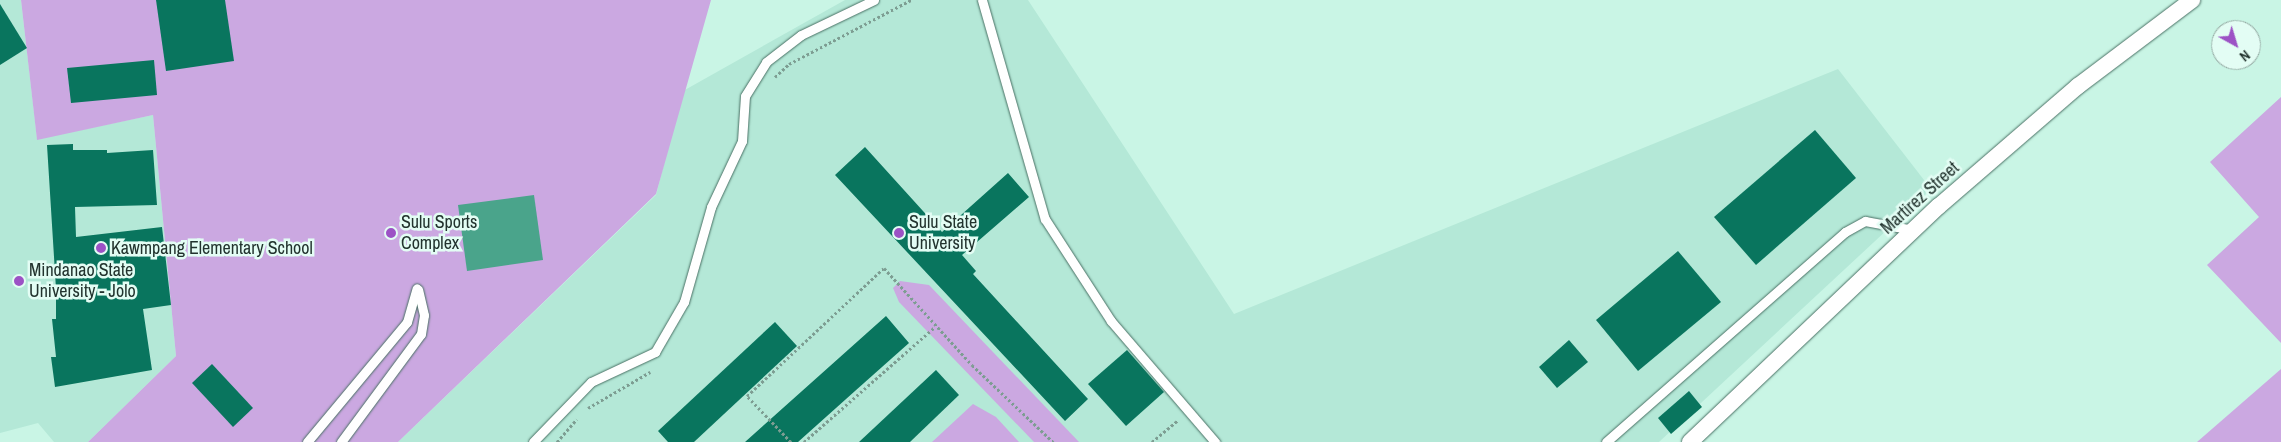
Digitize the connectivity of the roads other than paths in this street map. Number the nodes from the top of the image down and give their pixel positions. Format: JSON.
{"nodes":[{"id":1,"x":874,"y":0,"type":"edge"},
{"id":2,"x":982,"y":0,"type":"edge"},
{"id":3,"x":2192,"y":0,"type":"edge"},
{"id":4,"x":1914,"y":230,"type":"junction"},
{"id":5,"x":307,"y":442,"type":"edge"},
{"id":6,"x":341,"y":442,"type":"edge"},
{"id":7,"x":533,"y":442,"type":"edge"},
{"id":8,"x":1215,"y":442,"type":"edge"},
{"id":9,"x":1606,"y":442,"type":"edge"},
{"id":10,"x":1690,"y":442,"type":"edge"}],
"edges":[{"from":1,"to":7,"type":"lane"},
{"from":2,"to":8,"type":"lane"},
{"from":3,"to":4,"type":"street","name":"Martirez Street"},
{"from":4,"to":9,"type":"lane"},
{"from":4,"to":10,"type":"street","name":"Martirez Street"},
{"from":5,"to":6,"type":"lane"}]}
